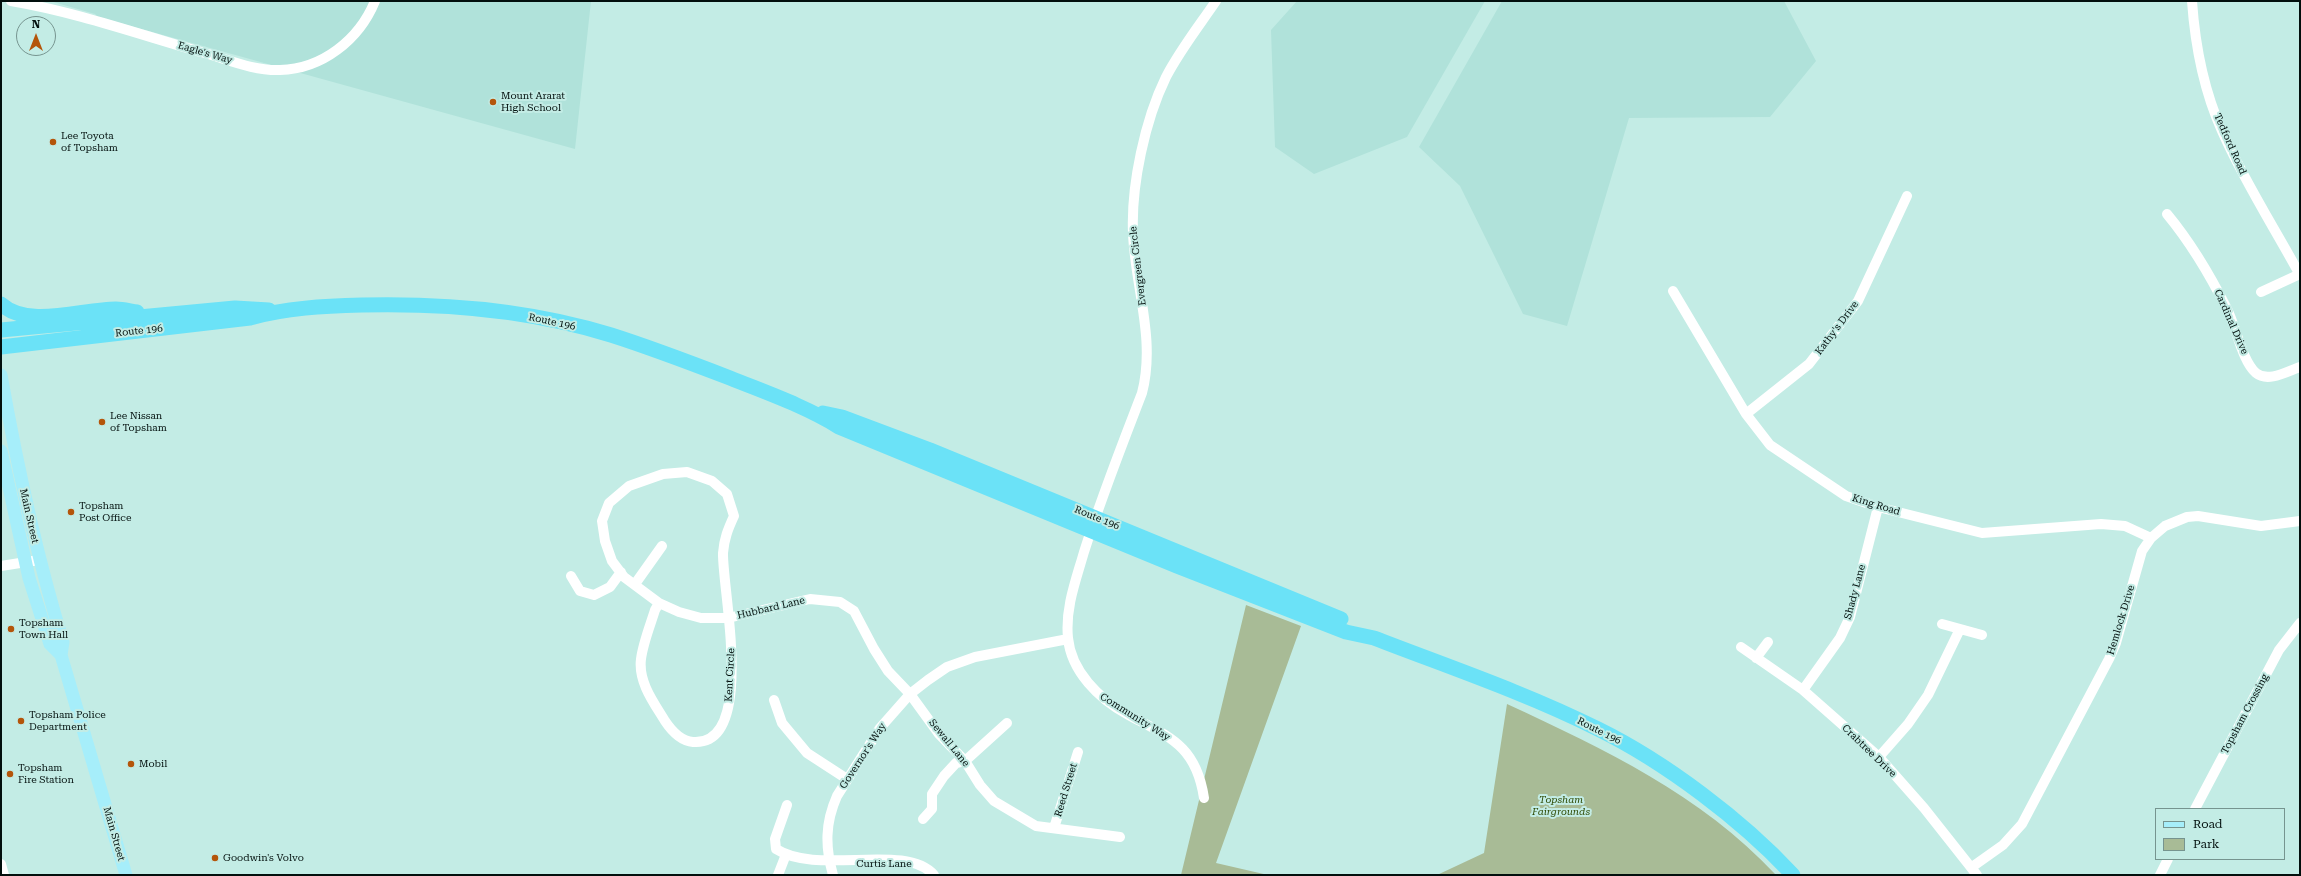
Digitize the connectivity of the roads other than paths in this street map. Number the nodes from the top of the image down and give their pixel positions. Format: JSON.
{"nodes":[{"id":1,"x":11,"y":1,"type":"edge"},
{"id":2,"x":374,"y":1,"type":"edge"},
{"id":3,"x":1216,"y":1,"type":"edge"},
{"id":4,"x":2192,"y":1,"type":"edge"},
{"id":5,"x":1907,"y":196,"type":"dead end"},
{"id":6,"x":2167,"y":214,"type":"dead end"},
{"id":7,"x":2300,"y":275,"type":"edge"},
{"id":8,"x":1673,"y":292,"type":"dead end"},
{"id":9,"x":2261,"y":292,"type":"dead end"},
{"id":10,"x":1,"y":304,"type":"edge"},
{"id":11,"x":276,"y":311,"type":"junction"},
{"id":12,"x":160,"y":315,"type":"junction"},
{"id":13,"x":1,"y":330,"type":"edge"},
{"id":14,"x":1,"y":346,"type":"edge"},
{"id":15,"x":2300,"y":367,"type":"edge"},
{"id":16,"x":1,"y":375,"type":"edge"},
{"id":17,"x":1746,"y":414,"type":"junction"},
{"id":18,"x":1,"y":451,"type":"edge"},
{"id":19,"x":1878,"y":506,"type":"junction"},
{"id":20,"x":2300,"y":521,"type":"edge"},
{"id":21,"x":1093,"y":524,"type":"junction"},
{"id":22,"x":2151,"y":538,"type":"junction"},
{"id":23,"x":662,"y":546,"type":"dead end"},
{"id":24,"x":39,"y":560,"type":"junction"},
{"id":25,"x":26,"y":562,"type":"junction"},
{"id":26,"x":1,"y":566,"type":"edge"},
{"id":27,"x":621,"y":572,"type":"junction"},
{"id":28,"x":571,"y":576,"type":"dead end"},
{"id":29,"x":635,"y":584,"type":"junction"},
{"id":30,"x":659,"y":603,"type":"junction"},
{"id":31,"x":728,"y":618,"type":"junction"},
{"id":32,"x":2300,"y":623,"type":"edge"},
{"id":33,"x":1942,"y":624,"type":"dead end"},
{"id":34,"x":1960,"y":629,"type":"junction"},
{"id":35,"x":1982,"y":635,"type":"dead end"},
{"id":36,"x":1068,"y":639,"type":"junction"},
{"id":37,"x":1768,"y":642,"type":"dead end"},
{"id":38,"x":1741,"y":647,"type":"dead end"},
{"id":39,"x":61,"y":655,"type":"junction"},
{"id":40,"x":1756,"y":658,"type":"junction"},
{"id":41,"x":1803,"y":690,"type":"junction"},
{"id":42,"x":910,"y":694,"type":"junction"},
{"id":43,"x":774,"y":700,"type":"dead end"},
{"id":44,"x":1007,"y":723,"type":"dead end"},
{"id":45,"x":1078,"y":752,"type":"dead end"},
{"id":46,"x":1879,"y":758,"type":"junction"},
{"id":47,"x":965,"y":761,"type":"junction"},
{"id":48,"x":847,"y":779,"type":"junction"},
{"id":49,"x":1204,"y":798,"type":"dead end"},
{"id":50,"x":787,"y":805,"type":"dead end"},
{"id":51,"x":2196,"y":808,"type":"edge"},
{"id":52,"x":923,"y":819,"type":"dead end"},
{"id":53,"x":1054,"y":828,"type":"junction"},
{"id":54,"x":1120,"y":837,"type":"dead end"},
{"id":55,"x":785,"y":857,"type":"junction"},
{"id":56,"x":2168,"y":860,"type":"edge"},
{"id":57,"x":1,"y":864,"type":"edge"},
{"id":58,"x":831,"y":870,"type":"edge"},
{"id":59,"x":1975,"y":871,"type":"edge"},
{"id":60,"x":4,"y":875,"type":"edge"},
{"id":61,"x":126,"y":875,"type":"edge"},
{"id":62,"x":778,"y":875,"type":"edge"},
{"id":63,"x":934,"y":875,"type":"edge"},
{"id":64,"x":1793,"y":875,"type":"edge"},
{"id":65,"x":2160,"y":875,"type":"edge"}],
"edges":[{"from":1,"to":2,"type":"street","name":"Eagle's Way"},
{"from":3,"to":21,"type":"street","name":"Evergreen Circle"},
{"from":4,"to":7,"type":"street","name":"Tedford Road"},
{"from":5,"to":17,"type":"street","name":"Kathy's Drive"},
{"from":6,"to":15,"type":"street","name":"Cardinal Drive"},
{"from":7,"to":9,"type":"street"},
{"from":8,"to":17,"type":"street","name":"King Road"},
{"from":10,"to":12,"type":"highway"},
{"from":11,"to":12,"type":"highway","name":"Route 196"},
{"from":11,"to":14,"type":"highway","name":"Route 196"},
{"from":11,"to":21,"type":"highway","name":"Route 196"},
{"from":12,"to":13,"type":"highway","name":"Route 196"},
{"from":16,"to":24,"type":"main road","name":"Main Street"},
{"from":17,"to":19,"type":"street","name":"King Road"},
{"from":18,"to":25,"type":"main road","name":"Main Street"},
{"from":19,"to":22,"type":"street","name":"King Road"},
{"from":19,"to":41,"type":"street","name":"Shady Lane"},
{"from":20,"to":22,"type":"street","name":"Hemlock Drive"},
{"from":21,"to":36,"type":"street","name":"Community Way"},
{"from":21,"to":64,"type":"highway","name":"Route 196"},
{"from":22,"to":59,"type":"street","name":"Hemlock Drive"},
{"from":23,"to":29,"type":"street"},
{"from":24,"to":25,"type":"street"},
{"from":24,"to":39,"type":"main road","name":"Main Street"},
{"from":25,"to":26,"type":"street"},
{"from":25,"to":39,"type":"main road","name":"Main Street"},
{"from":27,"to":28,"type":"street"},
{"from":27,"to":29,"type":"street","name":"Hubbard Lane"},
{"from":27,"to":31,"type":"street","name":"Hubbard Lane"},
{"from":29,"to":30,"type":"street","name":"Hubbard Lane"},
{"from":30,"to":31,"type":"street","name":"Hubbard Lane"},
{"from":30,"to":31,"type":"street","name":"Kent Circle"},
{"from":31,"to":42,"type":"street","name":"Hubbard Lane"},
{"from":32,"to":51,"type":"street","name":"Topsham Crossing"},
{"from":33,"to":34,"type":"street"},
{"from":34,"to":35,"type":"street"},
{"from":34,"to":46,"type":"street"},
{"from":36,"to":42,"type":"street","name":"Governor's Way"},
{"from":36,"to":49,"type":"street","name":"Community Way"},
{"from":37,"to":40,"type":"street"},
{"from":38,"to":40,"type":"street","name":"Crabtree Drive"},
{"from":39,"to":61,"type":"main road","name":"Main Street"},
{"from":40,"to":41,"type":"street","name":"Crabtree Drive"},
{"from":41,"to":46,"type":"street","name":"Crabtree Drive"},
{"from":42,"to":47,"type":"street","name":"Sewall Lane"},
{"from":42,"to":48,"type":"street","name":"Governor's Way"},
{"from":43,"to":48,"type":"street"},
{"from":44,"to":47,"type":"street"},
{"from":45,"to":53,"type":"street","name":"Reed Street"},
{"from":46,"to":59,"type":"street","name":"Crabtree Drive"},
{"from":47,"to":52,"type":"street"},
{"from":47,"to":53,"type":"street","name":"Sewall Lane"},
{"from":48,"to":58,"type":"street","name":"Governor's Way"},
{"from":50,"to":55,"type":"street"},
{"from":53,"to":54,"type":"street","name":"Sewall Lane"},
{"from":55,"to":58,"type":"street","name":"Curtis Lane"},
{"from":55,"to":62,"type":"street"},
{"from":56,"to":65,"type":"street"},
{"from":57,"to":60,"type":"street"},
{"from":58,"to":63,"type":"street","name":"Curtis Lane"}]}
